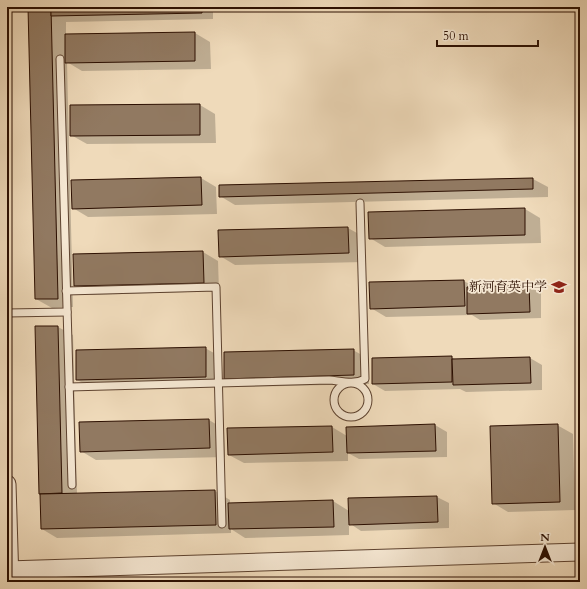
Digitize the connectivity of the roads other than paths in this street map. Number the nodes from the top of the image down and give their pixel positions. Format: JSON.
{"nodes":[{"id":1,"x":60,"y":59,"type":"dead end"},
{"id":2,"x":360,"y":203,"type":"dead end"},
{"id":3,"x":66,"y":291,"type":"junction"},
{"id":4,"x":67,"y":312,"type":"junction"},
{"id":5,"x":7,"y":314,"type":"edge"},
{"id":6,"x":218,"y":383,"type":"junction"},
{"id":7,"x":351,"y":383,"type":"junction"},
{"id":8,"x":69,"y":387,"type":"junction"},
{"id":9,"x":7,"y":484,"type":"edge"},
{"id":10,"x":72,"y":484,"type":"dead end"},
{"id":11,"x":222,"y":524,"type":"dead end"},
{"id":12,"x":580,"y":552,"type":"edge"},
{"id":13,"x":9,"y":574,"type":"edge"}],
"edges":[{"from":1,"to":3,"type":"lane"},
{"from":2,"to":7,"type":"lane"},
{"from":3,"to":4,"type":"lane"},
{"from":3,"to":6,"type":"lane"},
{"from":4,"to":5,"type":"lane"},
{"from":4,"to":8,"type":"lane"},
{"from":6,"to":7,"type":"lane"},
{"from":6,"to":8,"type":"lane"},
{"from":6,"to":11,"type":"lane"},
{"from":7,"to":7,"type":"lane"},
{"from":8,"to":10,"type":"lane"},
{"from":9,"to":13,"type":"street"},
{"from":12,"to":13,"type":"street"}]}
